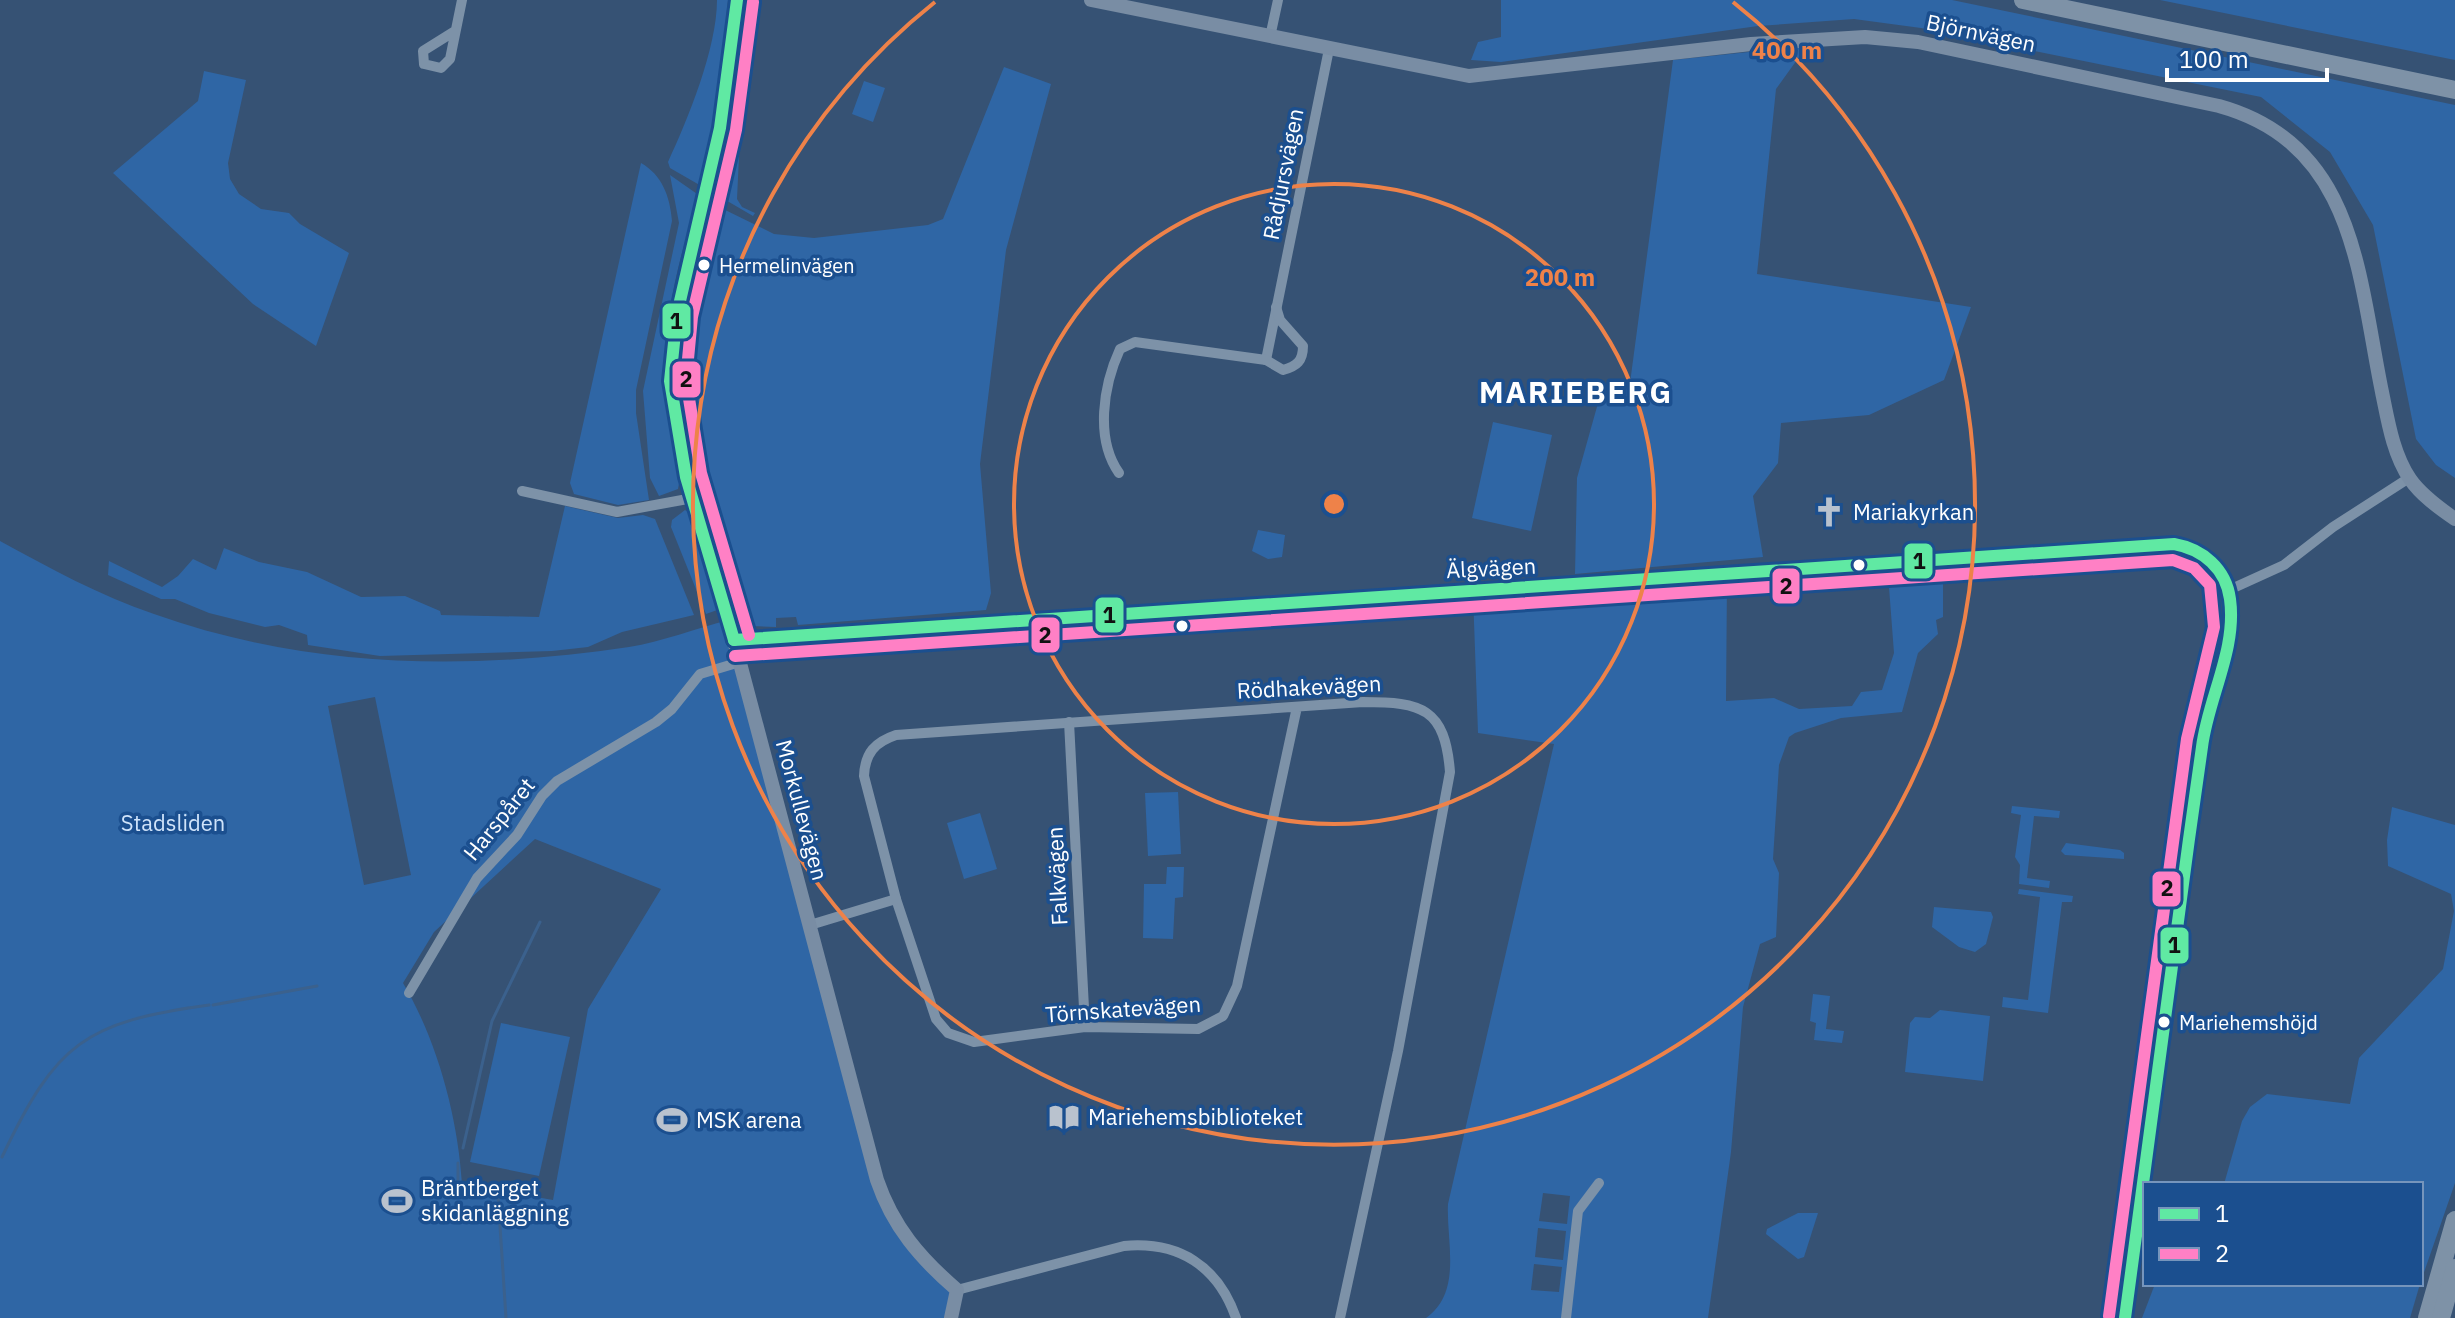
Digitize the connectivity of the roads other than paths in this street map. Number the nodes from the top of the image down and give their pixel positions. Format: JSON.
{"nodes":[{"id":1,"x":462,"y":0,"type":"edge"},
{"id":2,"x":737,"y":0,"type":"edge"},
{"id":3,"x":1091,"y":0,"type":"edge"},
{"id":4,"x":1278,"y":0,"type":"edge"},
{"id":5,"x":2023,"y":0,"type":"edge"},
{"id":6,"x":2081,"y":0,"type":"edge"},
{"id":7,"x":455,"y":31,"type":"dead end"},
{"id":8,"x":1270,"y":37,"type":"junction"},
{"id":9,"x":1329,"y":49,"type":"junction"},
{"id":10,"x":2455,"y":79,"type":"edge"},
{"id":11,"x":2455,"y":90,"type":"edge"},
{"id":12,"x":1276,"y":307,"type":"junction"},
{"id":13,"x":1266,"y":360,"type":"junction"},
{"id":14,"x":1119,"y":473,"type":"dead end"},
{"id":15,"x":2409,"y":478,"type":"junction"},
{"id":16,"x":522,"y":491,"type":"dead end"},
{"id":17,"x":693,"y":498,"type":"junction"},
{"id":18,"x":2455,"y":519,"type":"edge"},
{"id":19,"x":2229,"y":590,"type":"junction"},
{"id":20,"x":734,"y":640,"type":"junction"},
{"id":21,"x":740,"y":662,"type":"junction"},
{"id":22,"x":1297,"y":707,"type":"junction"},
{"id":23,"x":1069,"y":722,"type":"junction"},
{"id":24,"x":896,"y":899,"type":"junction"},
{"id":25,"x":810,"y":925,"type":"junction"},
{"id":26,"x":409,"y":993,"type":"dead end"},
{"id":27,"x":1085,"y":1027,"type":"junction"},
{"id":28,"x":1599,"y":1183,"type":"dead end"},
{"id":29,"x":2455,"y":1220,"type":"edge"},
{"id":30,"x":2455,"y":1268,"type":"edge"},
{"id":31,"x":957,"y":1290,"type":"junction"},
{"id":32,"x":951,"y":1318,"type":"edge"},
{"id":33,"x":1236,"y":1318,"type":"edge"},
{"id":34,"x":1340,"y":1318,"type":"edge"},
{"id":35,"x":1566,"y":1318,"type":"edge"},
{"id":36,"x":2125,"y":1318,"type":"edge"},
{"id":37,"x":2427,"y":1318,"type":"edge"},
{"id":38,"x":2441,"y":1318,"type":"edge"}],
"edges":[{"from":1,"to":7,"type":"street"},
{"from":2,"to":17,"type":"street","name":"Morkullevägen"},
{"from":3,"to":8,"type":"street","name":"Björnvägen"},
{"from":4,"to":8,"type":"street"},
{"from":5,"to":11,"type":"highway"},
{"from":6,"to":10,"type":"highway"},
{"from":8,"to":9,"type":"street","name":"Björnvägen"},
{"from":9,"to":12,"type":"street","name":"Rådjursvägen"},
{"from":9,"to":15,"type":"street","name":"Björnvägen"},
{"from":12,"to":13,"type":"street","name":"Rådjursvägen"},
{"from":12,"to":13,"type":"street"},
{"from":13,"to":14,"type":"street"},
{"from":15,"to":18,"type":"street","name":"Björnvägen"},
{"from":15,"to":19,"type":"street"},
{"from":16,"to":17,"type":"street"},
{"from":17,"to":20,"type":"street","name":"Morkullevägen"},
{"from":19,"to":20,"type":"street","name":"Älgvägen"},
{"from":19,"to":36,"type":"street"},
{"from":20,"to":21,"type":"street","name":"Morkullevägen"},
{"from":21,"to":25,"type":"street","name":"Morkullevägen"},
{"from":21,"to":26,"type":"street","name":"Harspåret"},
{"from":22,"to":23,"type":"street","name":"Rödhakevägen"},
{"from":22,"to":27,"type":"street","name":"Törnskatevägen"},
{"from":22,"to":34,"type":"street","name":"Rödhakevägen"},
{"from":23,"to":24,"type":"street","name":"Rödhakevägen"},
{"from":23,"to":27,"type":"street","name":"Falkvägen"},
{"from":24,"to":25,"type":"street"},
{"from":24,"to":27,"type":"street","name":"Törnskatevägen"},
{"from":25,"to":31,"type":"street","name":"Morkullevägen"},
{"from":28,"to":35,"type":"street"},
{"from":29,"to":37,"type":"highway"},
{"from":30,"to":38,"type":"highway"},
{"from":31,"to":32,"type":"street"},
{"from":31,"to":33,"type":"street"}]}
